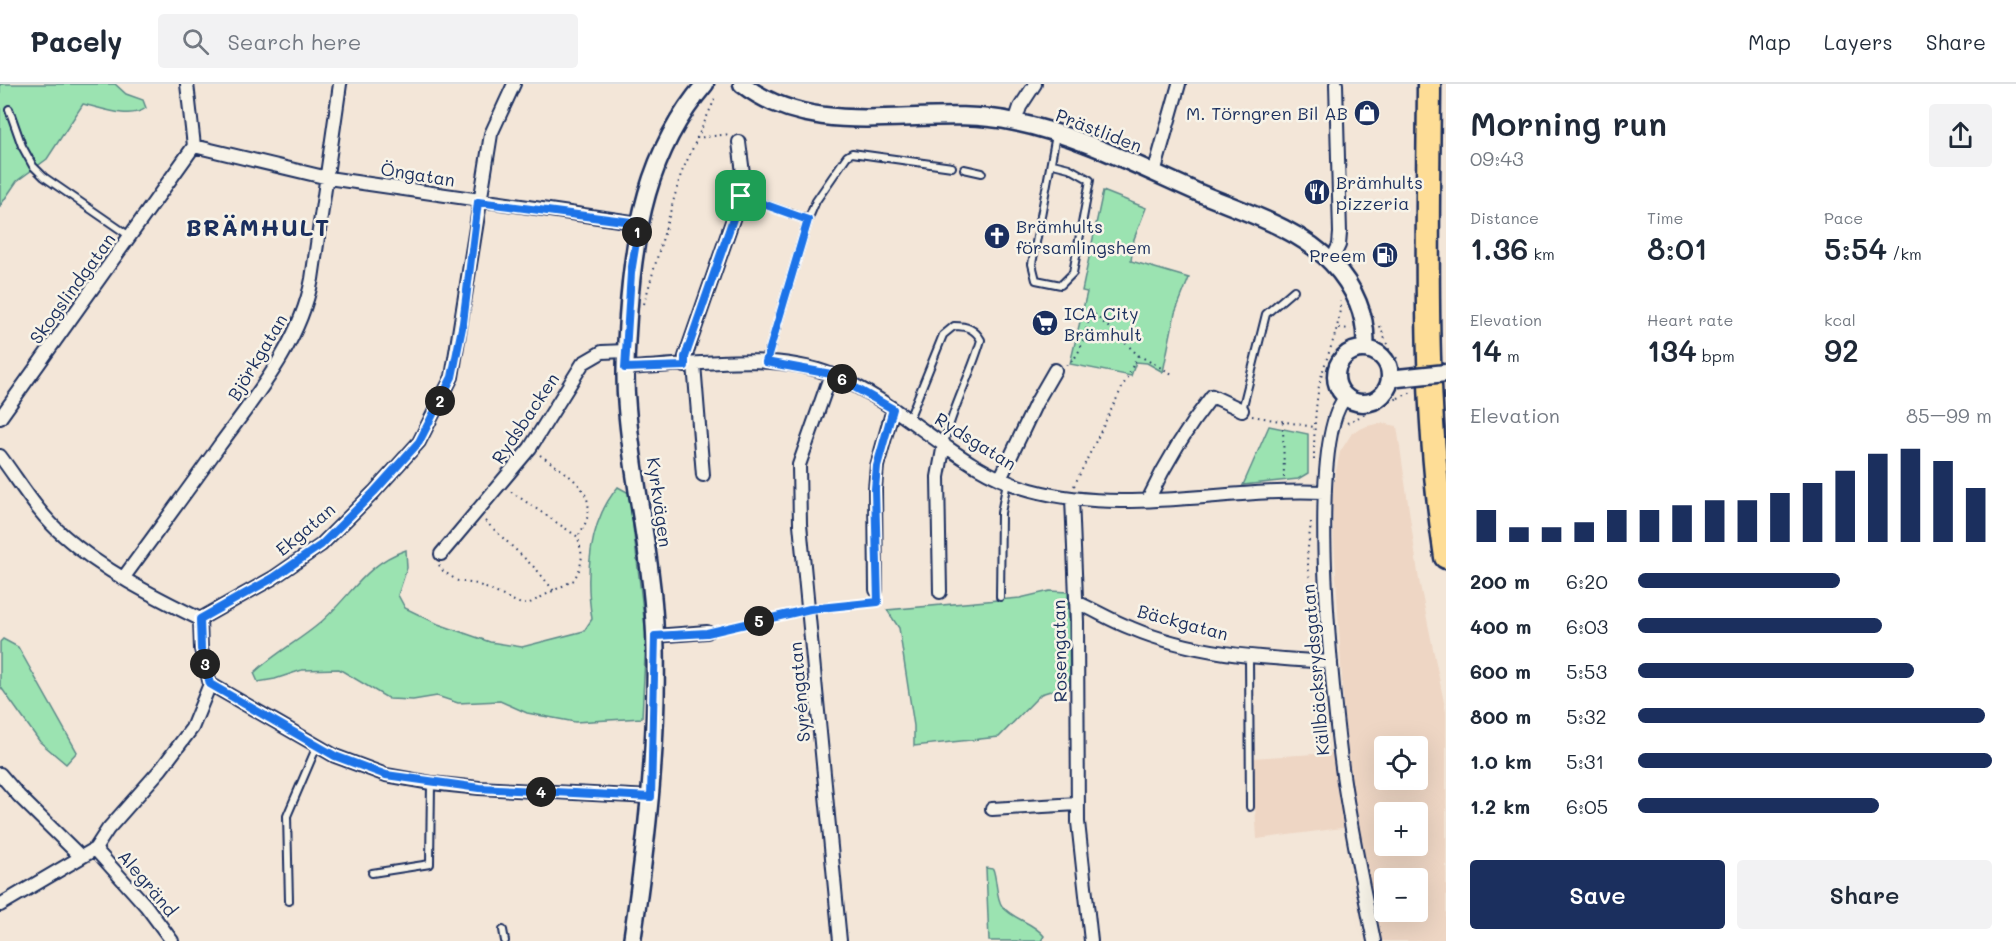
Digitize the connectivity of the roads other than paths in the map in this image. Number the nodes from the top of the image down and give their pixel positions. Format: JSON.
{"nodes":[{"id":1,"x":187,"y":84,"type":"edge"},
{"id":2,"x":340,"y":84,"type":"edge"},
{"id":3,"x":514,"y":84,"type":"edge"},
{"id":4,"x":742,"y":84,"type":"edge"},
{"id":5,"x":1035,"y":84,"type":"edge"},
{"id":6,"x":1179,"y":84,"type":"edge"},
{"id":7,"x":1336,"y":84,"type":"edge"},
{"id":8,"x":1429,"y":84,"type":"edge"},
{"id":9,"x":709,"y":90,"type":"edge"},
{"id":10,"x":9,"y":109,"type":"dead end"},
{"id":11,"x":1015,"y":122,"type":"junction"},
{"id":12,"x":1057,"y":133,"type":"junction"},
{"id":13,"x":739,"y":142,"type":"road end"},
{"id":14,"x":194,"y":146,"type":"junction"},
{"id":15,"x":1053,"y":164,"type":"junction"},
{"id":16,"x":952,"y":167,"type":"dead end"},
{"id":17,"x":964,"y":169,"type":"dead end"},
{"id":18,"x":982,"y":173,"type":"dead end"},
{"id":19,"x":1154,"y":173,"type":"junction"},
{"id":20,"x":328,"y":178,"type":"junction"},
{"id":21,"x":741,"y":196,"type":"junction"},
{"id":22,"x":478,"y":202,"type":"junction"},
{"id":23,"x":808,"y":220,"type":"junction"},
{"id":24,"x":639,"y":223,"type":"junction"},
{"id":25,"x":131,"y":237,"type":"junction"},
{"id":26,"x":1331,"y":262,"type":"junction"},
{"id":27,"x":1294,"y":290,"type":"dead end"},
{"id":28,"x":1365,"y":349,"type":"junction"},
{"id":29,"x":626,"y":351,"type":"junction"},
{"id":30,"x":766,"y":362,"type":"junction"},
{"id":31,"x":690,"y":365,"type":"junction"},
{"id":32,"x":625,"y":368,"type":"junction"},
{"id":33,"x":1055,"y":370,"type":"road end"},
{"id":34,"x":1446,"y":373,"type":"edge"},
{"id":35,"x":831,"y":374,"type":"junction"},
{"id":36,"x":1394,"y":379,"type":"junction"},
{"id":37,"x":1346,"y":397,"type":"junction"},
{"id":38,"x":893,"y":409,"type":"junction"},
{"id":39,"x":1242,"y":410,"type":"joint"},
{"id":40,"x":0,"y":418,"type":"edge"},
{"id":41,"x":909,"y":418,"type":"junction"},
{"id":42,"x":944,"y":444,"type":"junction"},
{"id":43,"x":0,"y":456,"type":"edge"},
{"id":44,"x":703,"y":476,"type":"dead end"},
{"id":45,"x":1003,"y":481,"type":"junction"},
{"id":46,"x":1325,"y":492,"type":"junction"},
{"id":47,"x":1072,"y":498,"type":"junction"},
{"id":48,"x":1148,"y":500,"type":"junction"},
{"id":49,"x":441,"y":554,"type":"road end"},
{"id":50,"x":1446,"y":557,"type":"edge"},
{"id":51,"x":124,"y":577,"type":"junction"},
{"id":52,"x":876,"y":590,"type":"road end"},
{"id":53,"x":940,"y":592,"type":"dead end"},
{"id":54,"x":1000,"y":597,"type":"dead end"},
{"id":55,"x":1077,"y":602,"type":"junction"},
{"id":56,"x":200,"y":619,"type":"junction"},
{"id":57,"x":707,"y":633,"type":"road end"},
{"id":58,"x":655,"y":636,"type":"junction"},
{"id":59,"x":1249,"y":657,"type":"junction"},
{"id":60,"x":1331,"y":662,"type":"junction"},
{"id":61,"x":210,"y":684,"type":"junction"},
{"id":62,"x":317,"y":746,"type":"junction"},
{"id":63,"x":0,"y":774,"type":"edge"},
{"id":64,"x":431,"y":783,"type":"junction"},
{"id":65,"x":651,"y":797,"type":"junction"},
{"id":66,"x":1078,"y":804,"type":"junction"},
{"id":67,"x":1250,"y":807,"type":"dead end"},
{"id":68,"x":992,"y":809,"type":"dead end"},
{"id":69,"x":95,"y":849,"type":"junction"},
{"id":70,"x":81,"y":857,"type":"junction"},
{"id":71,"x":372,"y":873,"type":"dead end"},
{"id":72,"x":289,"y":901,"type":"dead end"},
{"id":73,"x":0,"y":904,"type":"edge"},
{"id":74,"x":502,"y":930,"type":"dead end"},
{"id":75,"x":172,"y":941,"type":"edge"},
{"id":76,"x":505,"y":941,"type":"edge"},
{"id":77,"x":632,"y":941,"type":"edge"},
{"id":78,"x":840,"y":941,"type":"edge"},
{"id":79,"x":1091,"y":941,"type":"edge"},
{"id":80,"x":1374,"y":941,"type":"edge"}],
"edges":[{"from":1,"to":14,"type":"street"},
{"from":2,"to":20,"type":"street","name":"Björkgatan"},
{"from":3,"to":22,"type":"street","name":"Ekgatan"},
{"from":4,"to":11,"type":"street","name":"Prästliden"},
{"from":5,"to":11,"type":"street"},
{"from":6,"to":19,"type":"street"},
{"from":7,"to":26,"type":"street"},
{"from":8,"to":50,"type":"highway"},
{"from":9,"to":24,"type":"street","name":"Kyrkvägen"},
{"from":10,"to":25,"type":"lane","name":"Skogslindgatan"},
{"from":11,"to":12,"type":"street","name":"Prästliden"},
{"from":12,"to":15,"type":"lane"},
{"from":12,"to":19,"type":"street","name":"Prästliden"},
{"from":13,"to":21,"type":"street"},
{"from":14,"to":20,"type":"street","name":"Öngatan"},
{"from":14,"to":25,"type":"street","name":"Skogslindgatan"},
{"from":15,"to":15,"type":"lane"},
{"from":16,"to":23,"type":"lane"},
{"from":17,"to":18,"type":"lane"},
{"from":19,"to":26,"type":"street","name":"Prästliden"},
{"from":20,"to":22,"type":"street","name":"Öngatan"},
{"from":20,"to":51,"type":"street","name":"Björkgatan"},
{"from":21,"to":23,"type":"lane"},
{"from":21,"to":31,"type":"street"},
{"from":22,"to":24,"type":"street","name":"Öngatan"},
{"from":22,"to":56,"type":"street","name":"Ekgatan"},
{"from":23,"to":30,"type":"lane"},
{"from":24,"to":29,"type":"street","name":"Kyrkvägen"},
{"from":25,"to":40,"type":"street","name":"Skogslindgatan"},
{"from":26,"to":28,"type":"street","name":"Prästliden"},
{"from":27,"to":39,"type":"lane"},
{"from":28,"to":36,"type":"street"},
{"from":28,"to":37,"type":"street"},
{"from":29,"to":32,"type":"street","name":"Kyrkvägen"},
{"from":29,"to":49,"type":"street","name":"Rydsbacken"},
{"from":30,"to":31,"type":"street","name":"Rydsgatan"},
{"from":30,"to":35,"type":"street","name":"Rydsgatan"},
{"from":31,"to":32,"type":"street","name":"Rydsgatan"},
{"from":31,"to":44,"type":"street"},
{"from":32,"to":58,"type":"street","name":"Kyrkvägen"},
{"from":33,"to":45,"type":"street"},
{"from":34,"to":36,"type":"street","bridge":true},
{"from":35,"to":38,"type":"street","name":"Rydsgatan"},
{"from":35,"to":78,"type":"street","name":"Syréngatan"},
{"from":36,"to":37,"type":"street"},
{"from":37,"to":46,"type":"street","name":"Källbäcksrydsgatan"},
{"from":38,"to":41,"type":"street","name":"Rydsgatan"},
{"from":38,"to":52,"type":"street"},
{"from":39,"to":48,"type":"street"},
{"from":41,"to":42,"type":"street","name":"Rydsgatan"},
{"from":41,"to":42,"type":"lane"},
{"from":42,"to":45,"type":"street","name":"Rydsgatan"},
{"from":42,"to":53,"type":"street"},
{"from":43,"to":51,"type":"street"},
{"from":45,"to":47,"type":"street","name":"Rydsgatan"},
{"from":45,"to":54,"type":"lane"},
{"from":46,"to":48,"type":"street","name":"Rydsgatan"},
{"from":46,"to":60,"type":"street","name":"Källbäcksrydsgatan"},
{"from":47,"to":48,"type":"street","name":"Rydsgatan"},
{"from":47,"to":55,"type":"street","name":"Rosengatan"},
{"from":51,"to":56,"type":"street"},
{"from":55,"to":59,"type":"street","name":"Bäckgatan"},
{"from":55,"to":66,"type":"street","name":"Rosengatan"},
{"from":56,"to":61,"type":"street"},
{"from":57,"to":58,"type":"street"},
{"from":58,"to":65,"type":"street","name":"Kyrkvägen"},
{"from":59,"to":60,"type":"street","name":"Bäckgatan"},
{"from":59,"to":67,"type":"lane","name":"Bäckgatan"},
{"from":60,"to":80,"type":"street","name":"Källbäcksrydsgatan"},
{"from":61,"to":62,"type":"street"},
{"from":61,"to":69,"type":"street"},
{"from":62,"to":64,"type":"street"},
{"from":62,"to":72,"type":"lane"},
{"from":63,"to":70,"type":"street"},
{"from":64,"to":65,"type":"street"},
{"from":64,"to":71,"type":"lane"},
{"from":65,"to":77,"type":"street","name":"Kyrkvägen"},
{"from":66,"to":68,"type":"street"},
{"from":66,"to":79,"type":"street","name":"Rosengatan"},
{"from":69,"to":70,"type":"street"},
{"from":69,"to":75,"type":"street","name":"Alegränd"},
{"from":70,"to":73,"type":"street"},
{"from":74,"to":76,"type":"lane"}]}
